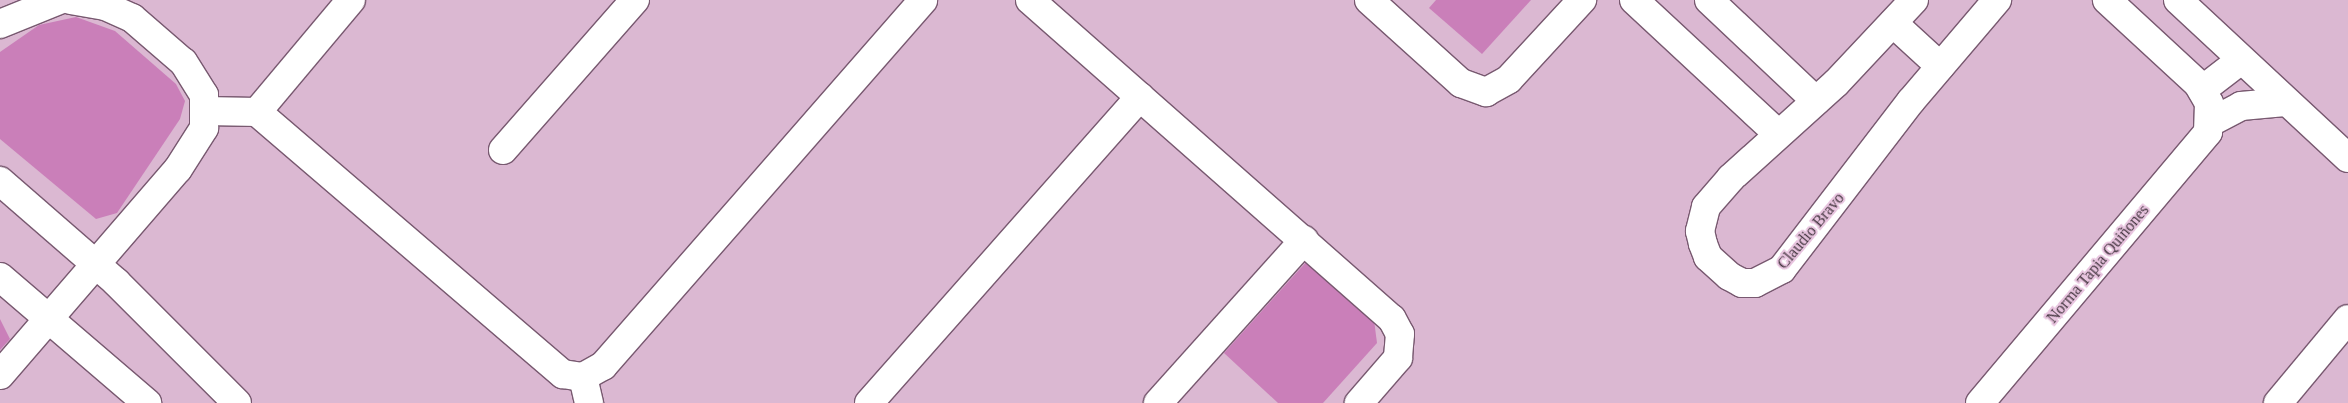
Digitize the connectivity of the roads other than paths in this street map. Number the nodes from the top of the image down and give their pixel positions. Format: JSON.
{"nodes":[{"id":1,"x":58,"y":0,"type":"edge"},
{"id":2,"x":71,"y":0,"type":"edge"},
{"id":3,"x":351,"y":0,"type":"edge"},
{"id":4,"x":635,"y":0,"type":"edge"},
{"id":5,"x":923,"y":0,"type":"edge"},
{"id":6,"x":1030,"y":0,"type":"edge"},
{"id":7,"x":1370,"y":0,"type":"edge"},
{"id":8,"x":1634,"y":0,"type":"edge"},
{"id":9,"x":1709,"y":0,"type":"edge"},
{"id":10,"x":1914,"y":0,"type":"edge"},
{"id":11,"x":1997,"y":0,"type":"edge"},
{"id":12,"x":2107,"y":0,"type":"edge"},
{"id":13,"x":2178,"y":0,"type":"edge"},
{"id":14,"x":1579,"y":2,"type":"edge"},
{"id":15,"x":1893,"y":23,"type":"junction"},
{"id":16,"x":0,"y":24,"type":"edge"},
{"id":17,"x":2241,"y":60,"type":"junction"},
{"id":18,"x":1940,"y":66,"type":"junction"},
{"id":19,"x":2202,"y":90,"type":"junction"},
{"id":20,"x":1140,"y":97,"type":"junction"},
{"id":21,"x":1816,"y":101,"type":"junction"},
{"id":22,"x":2285,"y":102,"type":"junction"},
{"id":23,"x":206,"y":111,"type":"junction"},
{"id":24,"x":257,"y":112,"type":"junction"},
{"id":25,"x":2211,"y":122,"type":"junction"},
{"id":26,"x":1778,"y":134,"type":"junction"},
{"id":27,"x":503,"y":150,"type":"dead end"},
{"id":28,"x":2348,"y":158,"type":"edge"},
{"id":29,"x":0,"y":181,"type":"edge"},
{"id":30,"x":1304,"y":240,"type":"junction"},
{"id":31,"x":95,"y":264,"type":"junction"},
{"id":32,"x":0,"y":277,"type":"edge"},
{"id":33,"x":48,"y":319,"type":"junction"},
{"id":34,"x":2348,"y":319,"type":"edge"},
{"id":35,"x":0,"y":375,"type":"edge"},
{"id":36,"x":586,"y":390,"type":"edge"},
{"id":37,"x":147,"y":403,"type":"edge"},
{"id":38,"x":237,"y":403,"type":"edge"},
{"id":39,"x":869,"y":403,"type":"edge"},
{"id":40,"x":1158,"y":403,"type":"edge"},
{"id":41,"x":1359,"y":403,"type":"edge"},
{"id":42,"x":1980,"y":403,"type":"edge"},
{"id":43,"x":2278,"y":403,"type":"edge"}],
"edges":[{"from":1,"to":16,"type":"street"},
{"from":2,"to":23,"type":"street"},
{"from":3,"to":24,"type":"street"},
{"from":4,"to":27,"type":"street"},
{"from":5,"to":36,"type":"street"},
{"from":6,"to":20,"type":"street"},
{"from":7,"to":14,"type":"street"},
{"from":8,"to":26,"type":"street"},
{"from":9,"to":21,"type":"street"},
{"from":10,"to":15,"type":"street","name":"Claudio Bravo"},
{"from":11,"to":18,"type":"street","name":"Claudio Bravo"},
{"from":12,"to":19,"type":"street"},
{"from":13,"to":17,"type":"street"},
{"from":15,"to":18,"type":"street"},
{"from":15,"to":21,"type":"street","name":"Claudio Bravo"},
{"from":17,"to":19,"type":"street"},
{"from":17,"to":22,"type":"street"},
{"from":18,"to":26,"type":"street","name":"Claudio Bravo"},
{"from":19,"to":25,"type":"street"},
{"from":20,"to":30,"type":"street"},
{"from":20,"to":39,"type":"street"},
{"from":21,"to":26,"type":"street","name":"Claudio Bravo"},
{"from":22,"to":25,"type":"street"},
{"from":22,"to":28,"type":"street"},
{"from":23,"to":24,"type":"street"},
{"from":23,"to":31,"type":"street"},
{"from":24,"to":36,"type":"street"},
{"from":25,"to":42,"type":"street","name":"Norma Tapia Quiñones"},
{"from":29,"to":31,"type":"street"},
{"from":30,"to":40,"type":"street"},
{"from":30,"to":41,"type":"street"},
{"from":31,"to":33,"type":"street"},
{"from":31,"to":38,"type":"street"},
{"from":32,"to":33,"type":"street"},
{"from":33,"to":35,"type":"street"},
{"from":33,"to":37,"type":"street"},
{"from":34,"to":43,"type":"street"}]}
